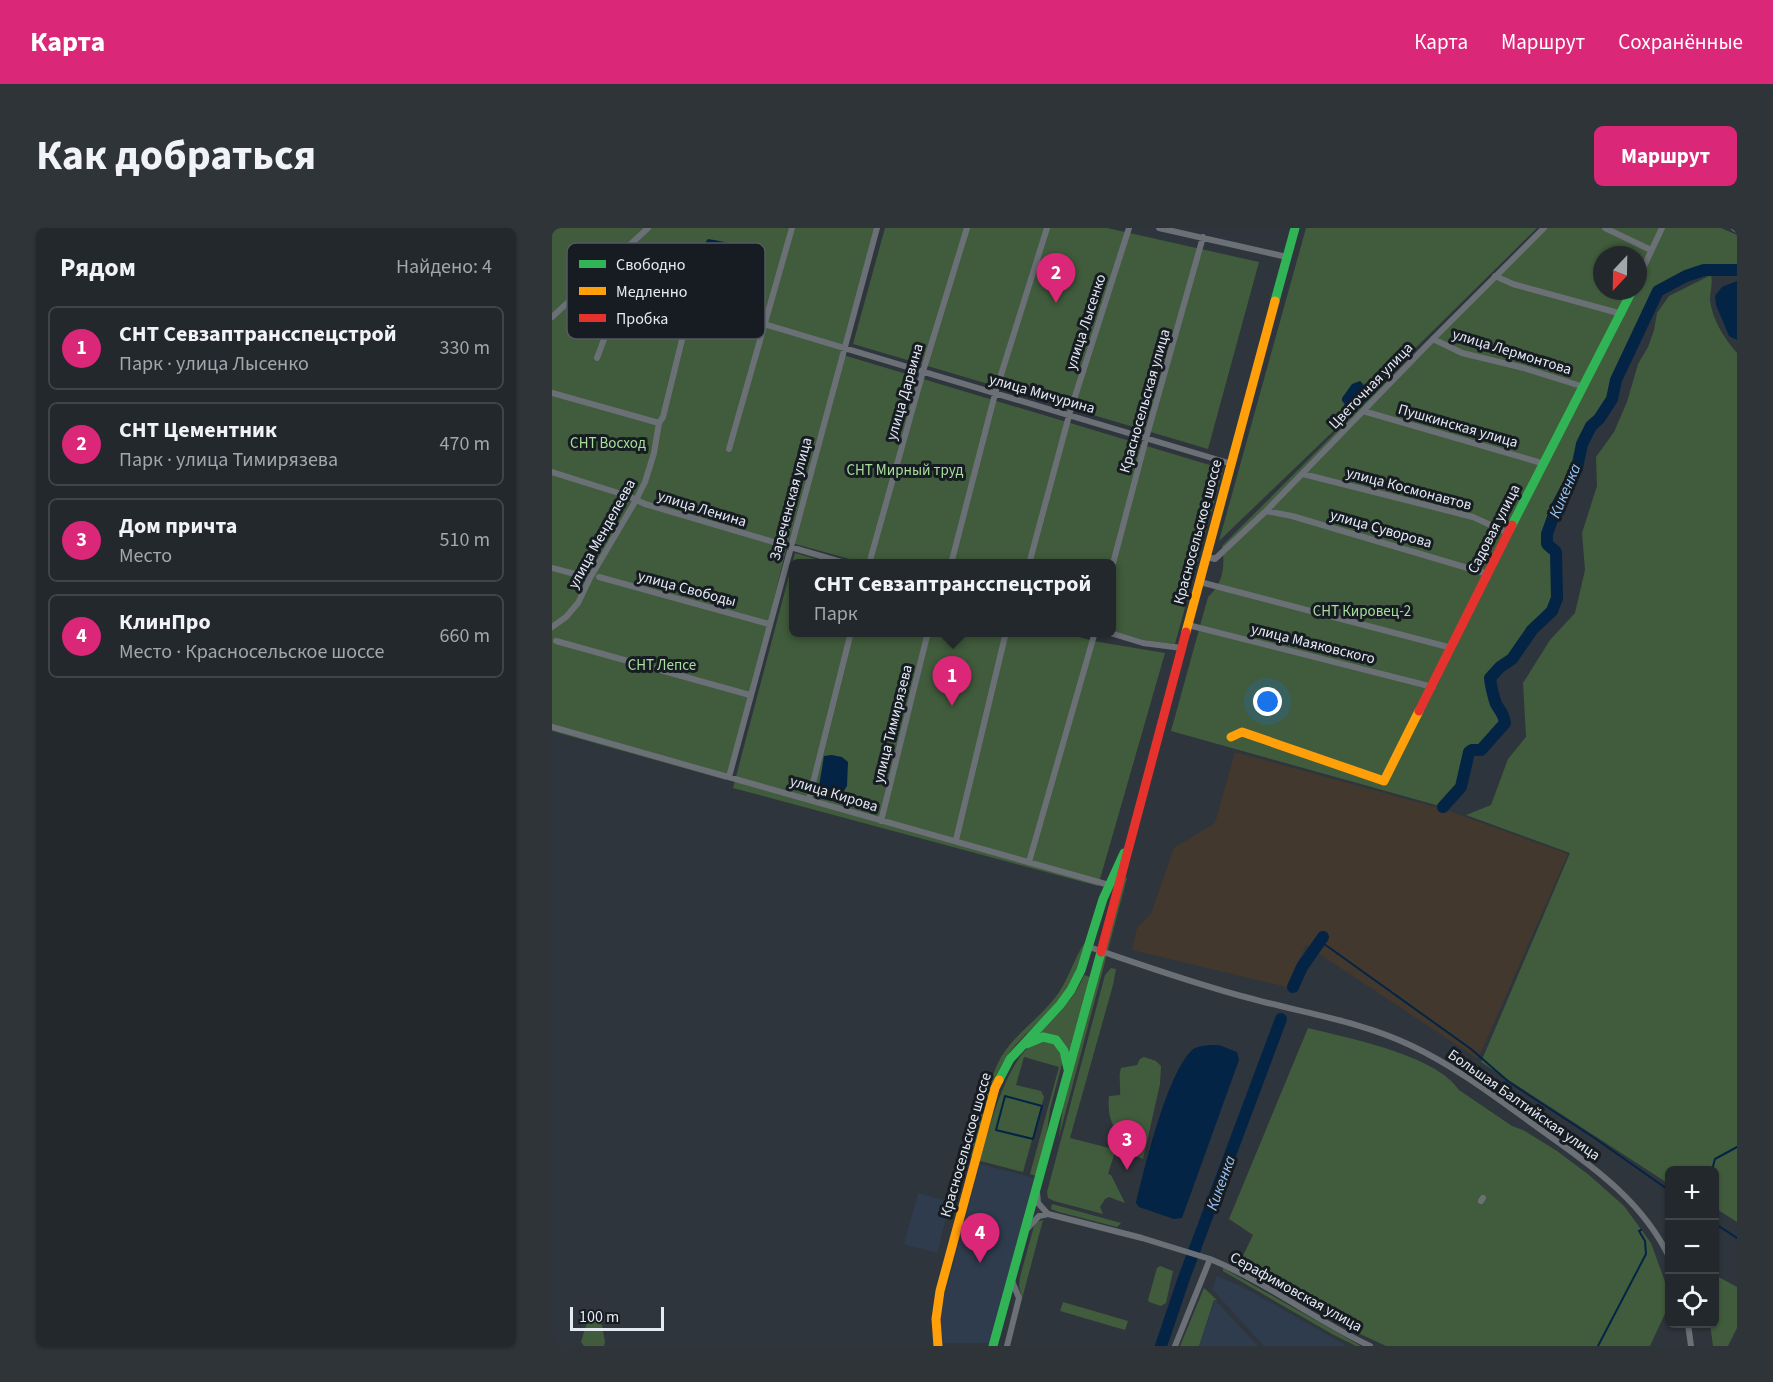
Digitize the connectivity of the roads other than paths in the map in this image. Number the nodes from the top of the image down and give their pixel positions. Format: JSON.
{"nodes":[{"id":1,"x":648,"y":228,"type":"edge"},
{"id":2,"x":792,"y":228,"type":"edge"},
{"id":3,"x":878,"y":228,"type":"edge"},
{"id":4,"x":967,"y":228,"type":"edge"},
{"id":5,"x":1047,"y":228,"type":"edge"},
{"id":6,"x":1129,"y":228,"type":"edge"},
{"id":7,"x":1159,"y":228,"type":"edge"},
{"id":8,"x":1295,"y":228,"type":"edge"},
{"id":9,"x":1544,"y":228,"type":"edge"},
{"id":10,"x":1605,"y":228,"type":"edge"},
{"id":11,"x":1662,"y":228,"type":"edge"},
{"id":12,"x":1203,"y":237,"type":"junction"},
{"id":13,"x":632,"y":243,"type":"edge"},
{"id":14,"x":1651,"y":250,"type":"junction"},
{"id":15,"x":1287,"y":257,"type":"junction"},
{"id":16,"x":1647,"y":259,"type":"edge"},
{"id":17,"x":1495,"y":276,"type":"junction"},
{"id":18,"x":1628,"y":300,"type":"edge"},
{"id":19,"x":567,"y":303,"type":"edge"},
{"id":20,"x":1622,"y":314,"type":"junction"},
{"id":21,"x":552,"y":317,"type":"edge"},
{"id":22,"x":765,"y":324,"type":"joint"},
{"id":23,"x":604,"y":339,"type":"edge"},
{"id":24,"x":682,"y":339,"type":"edge"},
{"id":25,"x":761,"y":339,"type":"edge"},
{"id":26,"x":1433,"y":339,"type":"junction"},
{"id":27,"x":845,"y":348,"type":"junction"},
{"id":28,"x":597,"y":358,"type":"dead end"},
{"id":29,"x":923,"y":371,"type":"junction"},
{"id":30,"x":1584,"y":387,"type":"junction"},
{"id":31,"x":552,"y":393,"type":"edge"},
{"id":32,"x":995,"y":394,"type":"junction"},
{"id":33,"x":1364,"y":411,"type":"junction"},
{"id":34,"x":1069,"y":414,"type":"junction"},
{"id":35,"x":659,"y":423,"type":"junction"},
{"id":36,"x":1146,"y":438,"type":"junction"},
{"id":37,"x":729,"y":449,"type":"dead end"},
{"id":38,"x":1232,"y":464,"type":"junction"},
{"id":39,"x":1545,"y":464,"type":"junction"},
{"id":40,"x":552,"y":472,"type":"edge"},
{"id":41,"x":1303,"y":474,"type":"junction"},
{"id":42,"x":636,"y":500,"type":"junction"},
{"id":43,"x":1266,"y":511,"type":"junction"},
{"id":44,"x":1508,"y":533,"type":"junction"},
{"id":45,"x":790,"y":548,"type":"junction"},
{"id":46,"x":1211,"y":558,"type":"junction"},
{"id":47,"x":830,"y":559,"type":"edge"},
{"id":48,"x":870,"y":559,"type":"edge"},
{"id":49,"x":952,"y":559,"type":"edge"},
{"id":50,"x":1030,"y":559,"type":"edge"},
{"id":51,"x":1114,"y":559,"type":"edge"},
{"id":52,"x":552,"y":568,"type":"edge"},
{"id":53,"x":1488,"y":574,"type":"junction"},
{"id":54,"x":590,"y":578,"type":"junction"},
{"id":55,"x":599,"y":578,"type":"dead end"},
{"id":56,"x":1200,"y":582,"type":"junction"},
{"id":57,"x":769,"y":624,"type":"junction"},
{"id":58,"x":1188,"y":625,"type":"junction"},
{"id":59,"x":552,"y":627,"type":"edge"},
{"id":60,"x":1116,"y":636,"type":"edge"},
{"id":61,"x":850,"y":637,"type":"edge"},
{"id":62,"x":927,"y":637,"type":"edge"},
{"id":63,"x":1005,"y":637,"type":"edge"},
{"id":64,"x":1094,"y":637,"type":"edge"},
{"id":65,"x":556,"y":641,"type":"dead end"},
{"id":66,"x":1182,"y":648,"type":"junction"},
{"id":67,"x":1452,"y":648,"type":"junction"},
{"id":68,"x":1433,"y":687,"type":"junction"},
{"id":69,"x":750,"y":695,"type":"junction"},
{"id":70,"x":552,"y":727,"type":"edge"},
{"id":71,"x":1231,"y":737,"type":"dead end"},
{"id":72,"x":729,"y":777,"type":"junction"},
{"id":73,"x":809,"y":799,"type":"junction"},
{"id":74,"x":881,"y":820,"type":"junction"},
{"id":75,"x":956,"y":840,"type":"junction"},
{"id":76,"x":1129,"y":843,"type":"junction"},
{"id":77,"x":1029,"y":862,"type":"junction"},
{"id":78,"x":1109,"y":885,"type":"junction"},
{"id":79,"x":1089,"y":947,"type":"junction"},
{"id":80,"x":1102,"y":951,"type":"junction"},
{"id":81,"x":1017,"y":1050,"type":"junction"},
{"id":82,"x":1068,"y":1074,"type":"junction"},
{"id":83,"x":1036,"y":1191,"type":"junction"},
{"id":84,"x":1048,"y":1214,"type":"junction"},
{"id":85,"x":1026,"y":1230,"type":"junction"},
{"id":86,"x":1665,"y":1250,"type":"edge"},
{"id":87,"x":1210,"y":1259,"type":"junction"},
{"id":88,"x":1012,"y":1281,"type":"junction"},
{"id":89,"x":1689,"y":1328,"type":"edge"},
{"id":90,"x":938,"y":1346,"type":"edge"},
{"id":91,"x":993,"y":1346,"type":"edge"},
{"id":92,"x":1007,"y":1346,"type":"edge"},
{"id":93,"x":1175,"y":1346,"type":"edge"},
{"id":94,"x":1370,"y":1346,"type":"edge"},
{"id":95,"x":1691,"y":1346,"type":"edge"}],
"edges":[{"from":1,"to":13,"type":"street"},
{"from":2,"to":22,"type":"street"},
{"from":3,"to":27,"type":"street","name":"Зареченская улица"},
{"from":4,"to":29,"type":"street","name":"улица Дарвина"},
{"from":5,"to":32,"type":"street"},
{"from":6,"to":34,"type":"street","name":"улица Лысенко"},
{"from":7,"to":12,"type":"street"},
{"from":8,"to":15,"type":"main road","name":"Красносельское шоссе"},
{"from":9,"to":17,"type":"street","name":"Цветочная улица"},
{"from":10,"to":14,"type":"street"},
{"from":11,"to":14,"type":"street"},
{"from":12,"to":15,"type":"street"},
{"from":12,"to":36,"type":"street","name":"Красносельская улица"},
{"from":14,"to":16,"type":"street"},
{"from":15,"to":38,"type":"main road","name":"Красносельское шоссе"},
{"from":17,"to":20,"type":"street"},
{"from":17,"to":26,"type":"street","name":"Цветочная улица"},
{"from":18,"to":20,"type":"main road","name":"Садовая улица"},
{"from":19,"to":21,"type":"street"},
{"from":20,"to":30,"type":"main road","name":"Садовая улица"},
{"from":22,"to":27,"type":"street","name":"улица Мичурина"},
{"from":23,"to":28,"type":"street","name":"улица Мичурина"},
{"from":24,"to":35,"type":"street","name":"улица Менделеева"},
{"from":25,"to":37,"type":"street"},
{"from":26,"to":30,"type":"street","name":"улица Лермонтова"},
{"from":26,"to":33,"type":"street","name":"Цветочная улица"},
{"from":27,"to":29,"type":"street","name":"улица Мичурина"},
{"from":27,"to":45,"type":"street","name":"Зареченская улица"},
{"from":29,"to":32,"type":"street","name":"улица Мичурина"},
{"from":29,"to":48,"type":"street","name":"улица Дарвина"},
{"from":30,"to":39,"type":"main road","name":"Садовая улица"},
{"from":31,"to":35,"type":"street"},
{"from":32,"to":34,"type":"street","name":"улица Мичурина"},
{"from":32,"to":49,"type":"street"},
{"from":33,"to":39,"type":"street","name":"Пушкинская улица"},
{"from":33,"to":41,"type":"street","name":"Цветочная улица"},
{"from":34,"to":36,"type":"street","name":"улица Мичурина"},
{"from":34,"to":50,"type":"street","name":"улица Лысенко"},
{"from":35,"to":42,"type":"street","name":"улица Менделеева"},
{"from":36,"to":38,"type":"street","name":"улица Мичурина"},
{"from":36,"to":51,"type":"street","name":"Красносельская улица"},
{"from":38,"to":46,"type":"main road","name":"Красносельское шоссе"},
{"from":39,"to":44,"type":"main road","name":"Садовая улица"},
{"from":40,"to":42,"type":"street","name":"улица Ленина"},
{"from":41,"to":43,"type":"street","name":"Цветочная улица"},
{"from":41,"to":44,"type":"street","name":"улица Космонавтов"},
{"from":42,"to":45,"type":"street","name":"улица Ленина"},
{"from":42,"to":54,"type":"street","name":"улица Менделеева"},
{"from":43,"to":46,"type":"street","name":"Цветочная улица"},
{"from":43,"to":53,"type":"street","name":"улица Суворова"},
{"from":44,"to":53,"type":"main road","name":"Садовая улица"},
{"from":45,"to":47,"type":"street","name":"улица Ленина"},
{"from":45,"to":57,"type":"street","name":"Зареченская улица"},
{"from":46,"to":56,"type":"main road","name":"Красносельское шоссе"},
{"from":52,"to":54,"type":"street"},
{"from":53,"to":67,"type":"main road","name":"Садовая улица"},
{"from":54,"to":59,"type":"street","name":"улица Менделеева"},
{"from":55,"to":57,"type":"street","name":"улица Свободы"},
{"from":56,"to":58,"type":"main road","name":"Красносельское шоссе"},
{"from":56,"to":67,"type":"street"},
{"from":57,"to":69,"type":"street","name":"Зареченская улица"},
{"from":58,"to":66,"type":"main road","name":"Красносельское шоссе"},
{"from":58,"to":68,"type":"street","name":"улица Маяковского"},
{"from":60,"to":66,"type":"street"},
{"from":61,"to":73,"type":"street"},
{"from":62,"to":74,"type":"street","name":"улица Тимирязева"},
{"from":63,"to":75,"type":"street"},
{"from":64,"to":77,"type":"street"},
{"from":65,"to":69,"type":"street"},
{"from":66,"to":76,"type":"main road","name":"Красносельское шоссе"},
{"from":67,"to":68,"type":"main road","name":"Садовая улица"},
{"from":68,"to":71,"type":"main road","name":"Садовая улица"},
{"from":69,"to":72,"type":"street","name":"Зареченская улица"},
{"from":70,"to":72,"type":"street","name":"улица Кирова"},
{"from":72,"to":73,"type":"street","name":"улица Кирова"},
{"from":73,"to":74,"type":"street","name":"улица Кирова"},
{"from":74,"to":75,"type":"street","name":"улица Кирова"},
{"from":75,"to":77,"type":"street","name":"улица Кирова"},
{"from":76,"to":78,"type":"main road","name":"Красносельское шоссе"},
{"from":76,"to":80,"type":"main road","name":"Красносельское шоссе"},
{"from":77,"to":78,"type":"street","name":"улица Кирова"},
{"from":78,"to":79,"type":"main road","name":"Красносельское шоссе"},
{"from":79,"to":80,"type":"street","name":"Большая Балтийская улица"},
{"from":79,"to":81,"type":"main road","name":"Красносельское шоссе"},
{"from":80,"to":82,"type":"main road","name":"Красносельское шоссе"},
{"from":80,"to":86,"type":"street","name":"Большая Балтийская улица"},
{"from":81,"to":82,"type":"main road"},
{"from":81,"to":90,"type":"main road","name":"Красносельское шоссе"},
{"from":82,"to":83,"type":"main road","name":"Красносельское шоссе"},
{"from":83,"to":84,"type":"street"},
{"from":83,"to":85,"type":"main road","name":"Красносельское шоссе"},
{"from":84,"to":85,"type":"street"},
{"from":84,"to":87,"type":"street","name":"Серафимовская улица"},
{"from":85,"to":88,"type":"main road","name":"Красносельское шоссе"},
{"from":87,"to":93,"type":"street"},
{"from":87,"to":94,"type":"street","name":"Серафимовская улица"},
{"from":88,"to":91,"type":"main road","name":"Красносельское шоссе"},
{"from":88,"to":92,"type":"street"},
{"from":89,"to":95,"type":"street"}]}
